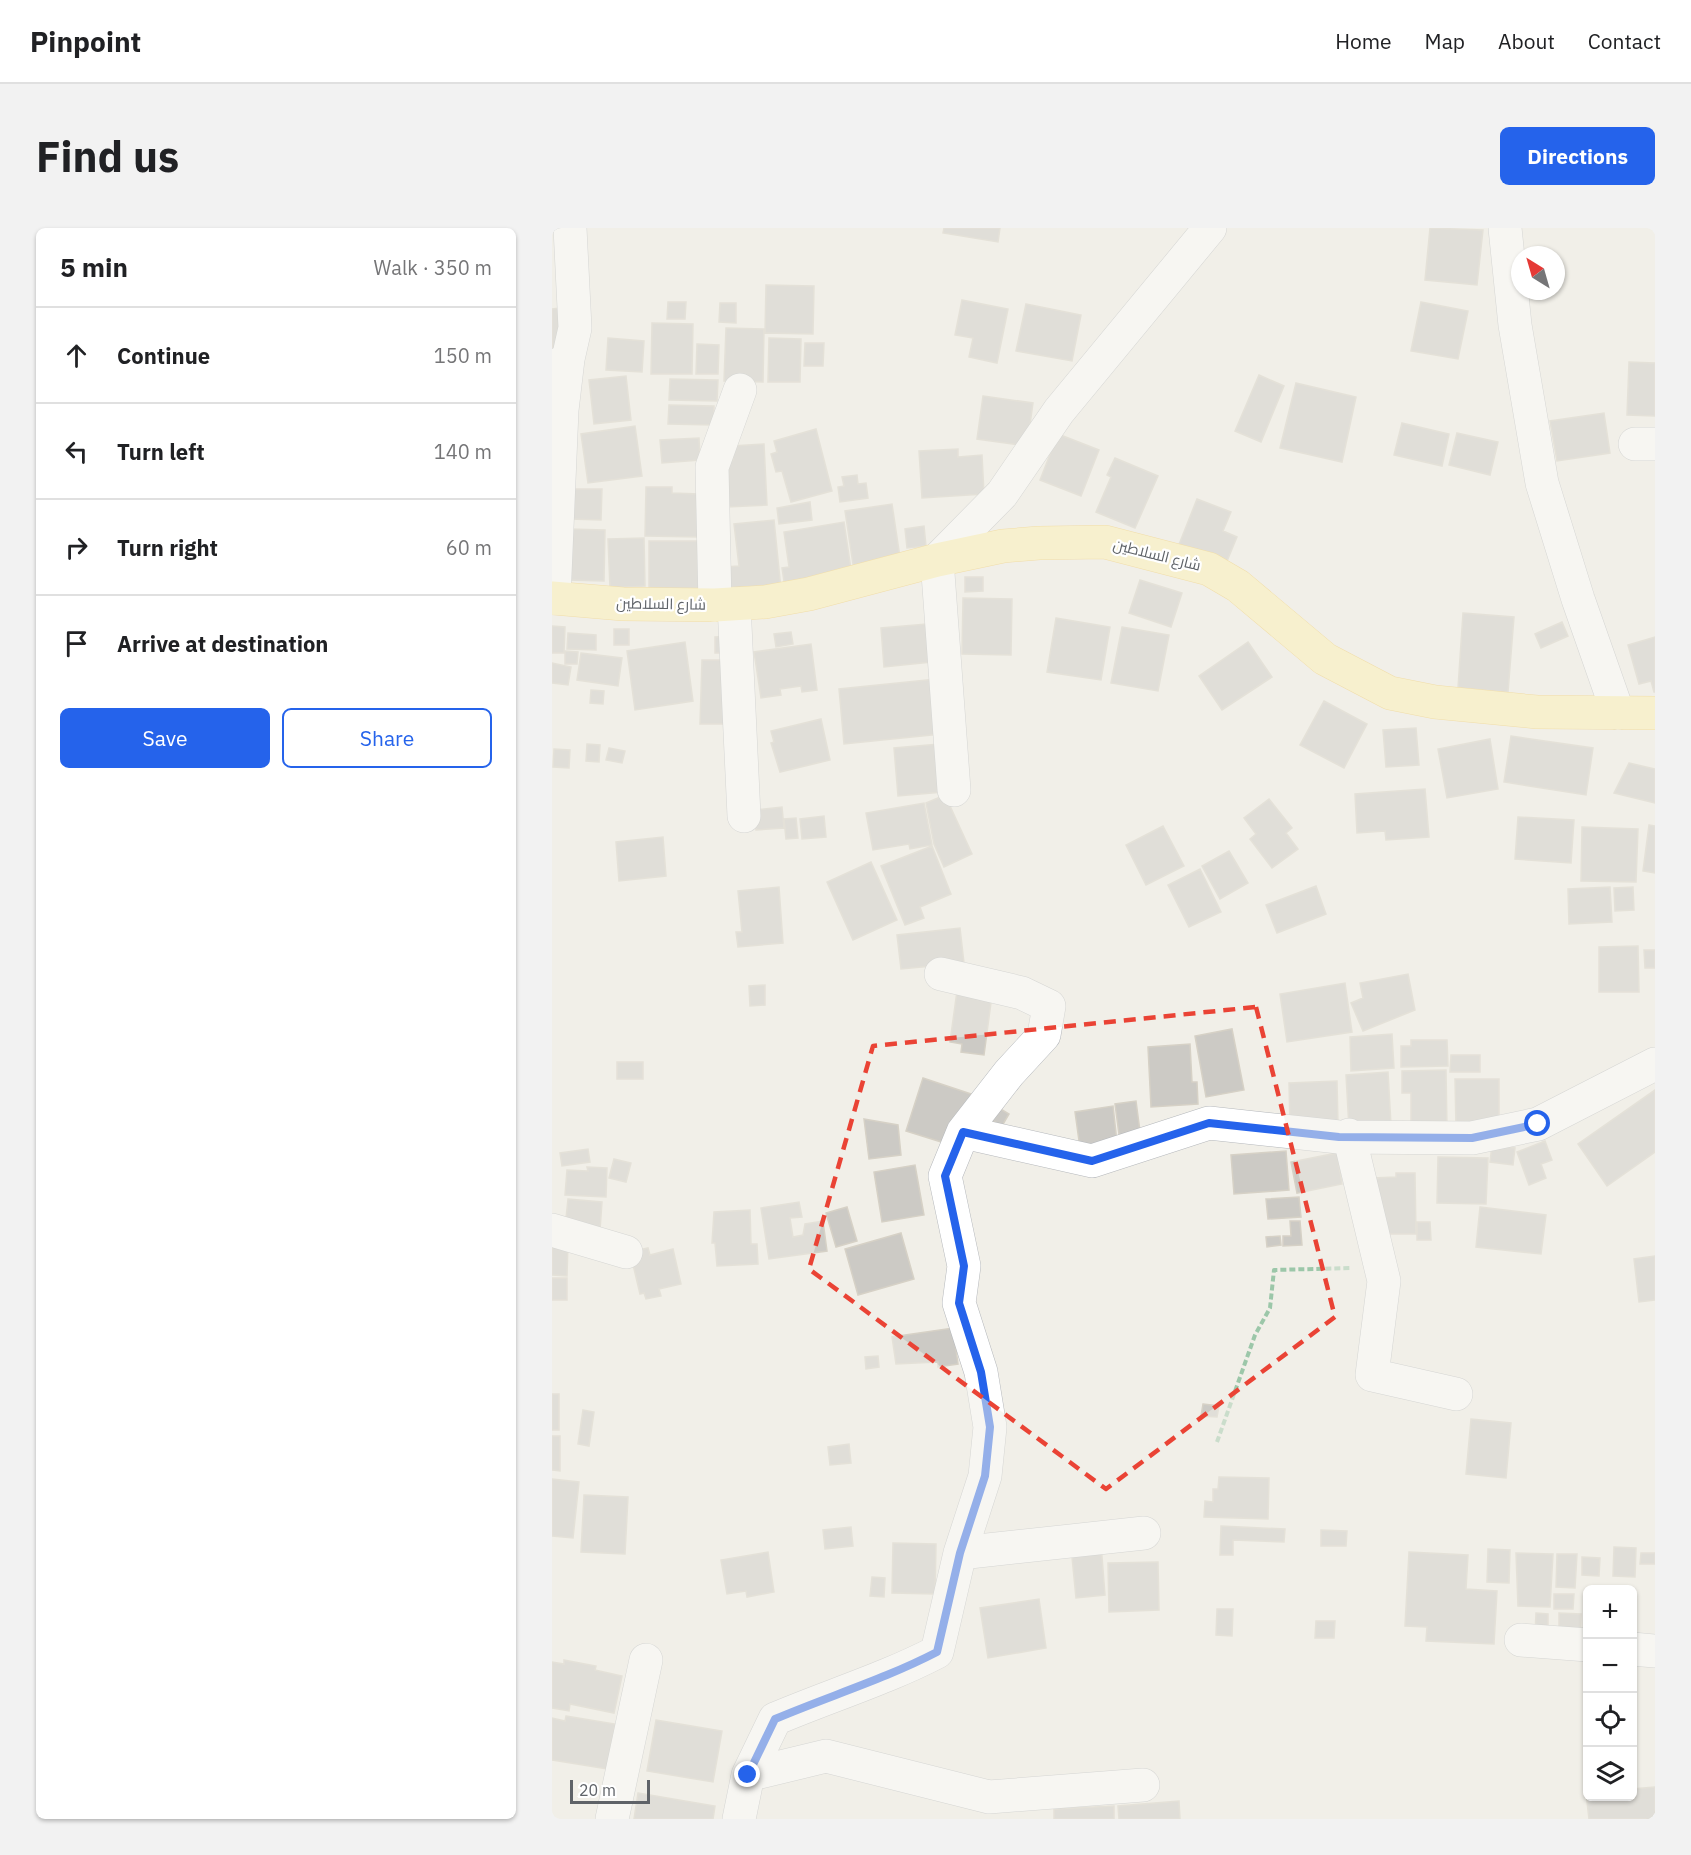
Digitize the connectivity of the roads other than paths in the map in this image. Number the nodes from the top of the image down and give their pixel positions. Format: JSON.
{"nodes":[{"id":1,"x":570,"y":228,"type":"edge"},
{"id":2,"x":1210,"y":228,"type":"edge"},
{"id":3,"x":1504,"y":228,"type":"edge"},
{"id":4,"x":560,"y":364,"type":"edge"},
{"id":5,"x":740,"y":390,"type":"dead end"},
{"id":6,"x":937,"y":560,"type":"junction"},
{"id":7,"x":553,"y":598,"type":"edge"},
{"id":8,"x":724,"y":604,"type":"junction"},
{"id":9,"x":1618,"y":713,"type":"junction"},
{"id":10,"x":1655,"y":713,"type":"edge"},
{"id":11,"x":954,"y":790,"type":"dead end"},
{"id":12,"x":744,"y":816,"type":"dead end"},
{"id":13,"x":941,"y":974,"type":"dead end"},
{"id":14,"x":1655,"y":1064,"type":"edge"},
{"id":15,"x":963,"y":1132,"type":"junction"},
{"id":16,"x":1349,"y":1135,"type":"junction"},
{"id":17,"x":552,"y":1230,"type":"edge"},
{"id":18,"x":626,"y":1252,"type":"dead end"},
{"id":19,"x":1456,"y":1394,"type":"dead end"},
{"id":20,"x":1144,"y":1533,"type":"dead end"},
{"id":21,"x":960,"y":1553,"type":"junction"},
{"id":22,"x":1521,"y":1640,"type":"dead end"},
{"id":23,"x":1583,"y":1645,"type":"edge"},
{"id":24,"x":1637,"y":1649,"type":"edge"},
{"id":25,"x":1655,"y":1651,"type":"edge"},
{"id":26,"x":646,"y":1660,"type":"dead end"},
{"id":27,"x":748,"y":1775,"type":"junction"},
{"id":28,"x":1143,"y":1785,"type":"dead end"},
{"id":29,"x":612,"y":1819,"type":"edge"},
{"id":30,"x":739,"y":1819,"type":"edge"}],
"edges":[{"from":1,"to":4,"type":"street"},
{"from":2,"to":6,"type":"street"},
{"from":3,"to":9,"type":"street"},
{"from":4,"to":7,"type":"street"},
{"from":5,"to":8,"type":"street"},
{"from":6,"to":8,"type":"main road","name":"شارع السلاطين"},
{"from":6,"to":9,"type":"main road","name":"شارع السلاطين"},
{"from":6,"to":11,"type":"street"},
{"from":7,"to":8,"type":"main road","name":"شارع السلاطين"},
{"from":8,"to":12,"type":"street"},
{"from":9,"to":10,"type":"main road","name":"شارع السلاطين"},
{"from":13,"to":15,"type":"street"},
{"from":14,"to":16,"type":"street"},
{"from":15,"to":16,"type":"street"},
{"from":15,"to":21,"type":"street"},
{"from":16,"to":19,"type":"street"},
{"from":17,"to":18,"type":"street"},
{"from":20,"to":21,"type":"street"},
{"from":21,"to":27,"type":"street"},
{"from":22,"to":23,"type":"street"},
{"from":24,"to":25,"type":"street"},
{"from":26,"to":29,"type":"street"},
{"from":27,"to":28,"type":"street"},
{"from":27,"to":30,"type":"street"}]}
